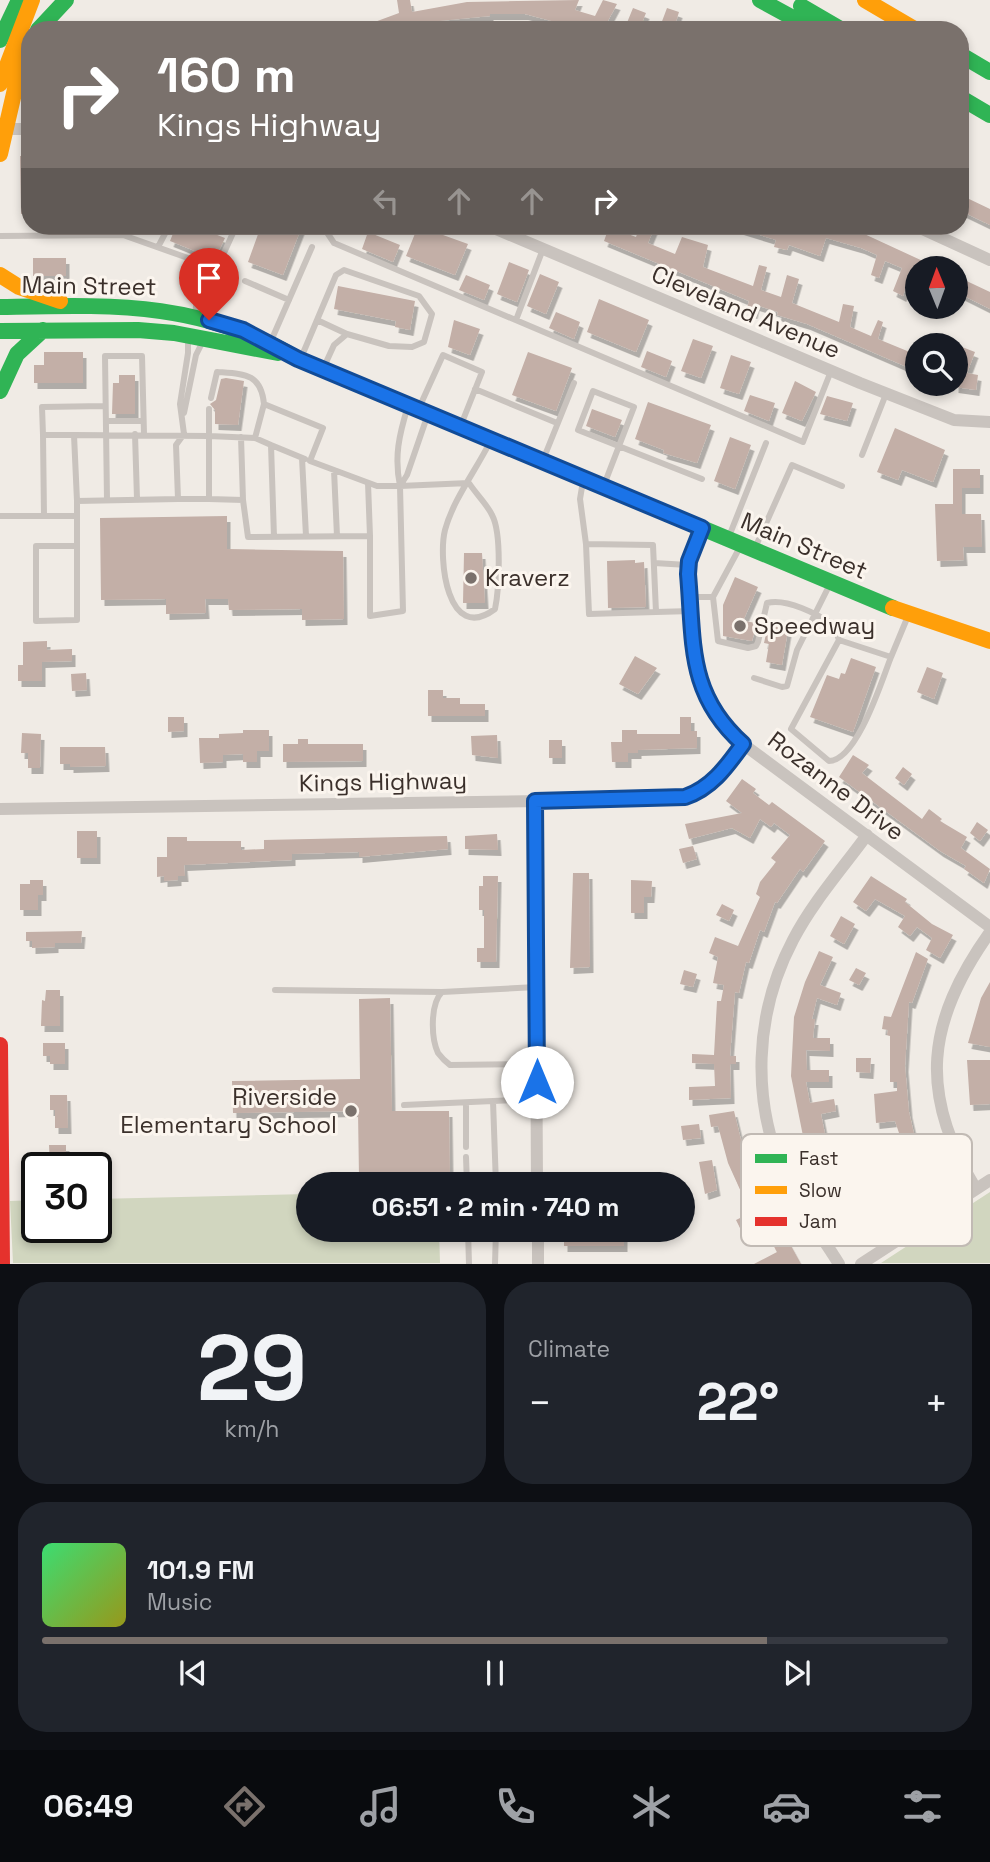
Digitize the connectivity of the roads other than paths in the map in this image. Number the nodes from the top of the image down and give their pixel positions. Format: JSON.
{"nodes":[{"id":1,"x":32,"y":0,"type":"edge"},
{"id":2,"x":52,"y":0,"type":"edge"},
{"id":3,"x":66,"y":0,"type":"edge"},
{"id":4,"x":760,"y":0,"type":"edge"},
{"id":5,"x":790,"y":0,"type":"edge"},
{"id":6,"x":865,"y":0,"type":"edge"},
{"id":7,"x":17,"y":3,"type":"edge"},
{"id":8,"x":24,"y":21,"type":"edge"},
{"id":9,"x":42,"y":21,"type":"edge"},
{"id":10,"x":46,"y":21,"type":"edge"},
{"id":11,"x":798,"y":21,"type":"edge"},
{"id":12,"x":826,"y":21,"type":"edge"},
{"id":13,"x":901,"y":21,"type":"edge"},
{"id":14,"x":21,"y":29,"type":"edge"},
{"id":15,"x":0,"y":40,"type":"edge"},
{"id":16,"x":969,"y":60,"type":"edge"},
{"id":17,"x":990,"y":72,"type":"edge"},
{"id":18,"x":21,"y":77,"type":"edge"},
{"id":19,"x":0,"y":85,"type":"edge"},
{"id":20,"x":969,"y":103,"type":"edge"},
{"id":21,"x":969,"y":111,"type":"edge"},
{"id":22,"x":990,"y":115,"type":"edge"},
{"id":23,"x":990,"y":122,"type":"edge"},
{"id":24,"x":5,"y":129,"type":"junction"},
{"id":25,"x":21,"y":129,"type":"edge"},
{"id":26,"x":0,"y":154,"type":"edge"},
{"id":27,"x":164,"y":235,"type":"edge"},
{"id":28,"x":232,"y":235,"type":"edge"},
{"id":29,"x":329,"y":235,"type":"edge"},
{"id":30,"x":510,"y":235,"type":"edge"},
{"id":31,"x":936,"y":235,"type":"edge"},
{"id":32,"x":0,"y":236,"type":"edge"},
{"id":33,"x":158,"y":247,"type":"junction"},
{"id":34,"x":312,"y":247,"type":"dead end"},
{"id":35,"x":543,"y":249,"type":"junction"},
{"id":36,"x":990,"y":260,"type":"edge"},
{"id":37,"x":202,"y":263,"type":"junction"},
{"id":38,"x":0,"y":275,"type":"edge"},
{"id":39,"x":245,"y":281,"type":"dead end"},
{"id":40,"x":289,"y":300,"type":"junction"},
{"id":41,"x":79,"y":306,"type":"junction"},
{"id":42,"x":0,"y":307,"type":"edge"},
{"id":43,"x":194,"y":316,"type":"junction"},
{"id":44,"x":317,"y":320,"type":"junction"},
{"id":45,"x":516,"y":320,"type":"junction"},
{"id":46,"x":43,"y":330,"type":"junction"},
{"id":47,"x":0,"y":331,"type":"edge"},
{"id":48,"x":347,"y":334,"type":"junction"},
{"id":49,"x":195,"y":337,"type":"junction"},
{"id":50,"x":269,"y":347,"type":"junction"},
{"id":51,"x":297,"y":358,"type":"junction"},
{"id":52,"x":323,"y":370,"type":"junction"},
{"id":53,"x":831,"y":371,"type":"junction"},
{"id":54,"x":574,"y":383,"type":"dead end"},
{"id":55,"x":475,"y":389,"type":"junction"},
{"id":56,"x":0,"y":391,"type":"edge"},
{"id":57,"x":886,"y":394,"type":"junction"},
{"id":58,"x":211,"y":398,"type":"dead end"},
{"id":59,"x":264,"y":404,"type":"junction"},
{"id":60,"x":106,"y":406,"type":"junction"},
{"id":61,"x":209,"y":409,"type":"dead end"},
{"id":62,"x":418,"y":410,"type":"junction"},
{"id":63,"x":183,"y":418,"type":"junction"},
{"id":64,"x":106,"y":421,"type":"junction"},
{"id":65,"x":143,"y":421,"type":"junction"},
{"id":66,"x":990,"y":422,"type":"edge"},
{"id":67,"x":557,"y":423,"type":"junction"},
{"id":68,"x":460,"y":427,"type":"junction"},
{"id":69,"x":106,"y":434,"type":"junction"},
{"id":70,"x":135,"y":434,"type":"junction"},
{"id":71,"x":144,"y":434,"type":"junction"},
{"id":72,"x":184,"y":434,"type":"junction"},
{"id":73,"x":43,"y":435,"type":"junction"},
{"id":74,"x":74,"y":435,"type":"junction"},
{"id":75,"x":209,"y":436,"type":"junction"},
{"id":76,"x":241,"y":437,"type":"junction"},
{"id":77,"x":255,"y":438,"type":"junction"},
{"id":78,"x":492,"y":440,"type":"junction"},
{"id":79,"x":766,"y":443,"type":"dead end"},
{"id":80,"x":271,"y":445,"type":"junction"},
{"id":81,"x":619,"y":447,"type":"junction"},
{"id":82,"x":862,"y":455,"type":"dead end"},
{"id":83,"x":302,"y":458,"type":"junction"},
{"id":84,"x":310,"y":461,"type":"junction"},
{"id":85,"x":542,"y":461,"type":"junction"},
{"id":86,"x":334,"y":470,"type":"junction"},
{"id":87,"x":584,"y":479,"type":"junction"},
{"id":88,"x":702,"y":479,"type":"dead end"},
{"id":89,"x":368,"y":483,"type":"junction"},
{"id":90,"x":469,"y":483,"type":"junction"},
{"id":91,"x":400,"y":486,"type":"junction"},
{"id":92,"x":842,"y":486,"type":"dead end"},
{"id":93,"x":603,"y":487,"type":"junction"},
{"id":94,"x":137,"y":499,"type":"junction"},
{"id":95,"x":177,"y":499,"type":"junction"},
{"id":96,"x":209,"y":499,"type":"junction"},
{"id":97,"x":107,"y":500,"type":"junction"},
{"id":98,"x":243,"y":500,"type":"junction"},
{"id":99,"x":76,"y":501,"type":"junction"},
{"id":100,"x":0,"y":516,"type":"edge"},
{"id":101,"x":44,"y":516,"type":"junction"},
{"id":102,"x":77,"y":516,"type":"junction"},
{"id":103,"x":702,"y":528,"type":"junction"},
{"id":104,"x":306,"y":536,"type":"junction"},
{"id":105,"x":337,"y":536,"type":"junction"},
{"id":106,"x":370,"y":536,"type":"junction"},
{"id":107,"x":274,"y":537,"type":"junction"},
{"id":108,"x":586,"y":544,"type":"junction"},
{"id":109,"x":741,"y":544,"type":"junction"},
{"id":110,"x":77,"y":546,"type":"junction"},
{"id":111,"x":654,"y":563,"type":"junction"},
{"id":112,"x":688,"y":565,"type":"junction"},
{"id":113,"x":831,"y":582,"type":"junction"},
{"id":114,"x":690,"y":597,"type":"junction"},
{"id":115,"x":713,"y":597,"type":"junction"},
{"id":116,"x":692,"y":611,"type":"junction"},
{"id":117,"x":656,"y":612,"type":"junction"},
{"id":118,"x":814,"y":614,"type":"junction"},
{"id":119,"x":909,"y":614,"type":"junction"},
{"id":120,"x":839,"y":640,"type":"junction"},
{"id":121,"x":990,"y":641,"type":"edge"},
{"id":122,"x":891,"y":657,"type":"junction"},
{"id":123,"x":754,"y":678,"type":"dead end"},
{"id":124,"x":743,"y":744,"type":"junction"},
{"id":125,"x":535,"y":801,"type":"junction"},
{"id":126,"x":0,"y":809,"type":"edge"},
{"id":127,"x":867,"y":835,"type":"junction"},
{"id":128,"x":990,"y":927,"type":"edge"},
{"id":129,"x":990,"y":932,"type":"edge"},
{"id":130,"x":536,"y":987,"type":"junction"},
{"id":131,"x":275,"y":990,"type":"dead end"},
{"id":132,"x":442,"y":992,"type":"junction"},
{"id":133,"x":0,"y":1045,"type":"edge"},
{"id":134,"x":537,"y":1064,"type":"junction"},
{"id":135,"x":537,"y":1099,"type":"junction"},
{"id":136,"x":493,"y":1101,"type":"junction"},
{"id":137,"x":466,"y":1103,"type":"junction"},
{"id":138,"x":404,"y":1105,"type":"dead end"},
{"id":139,"x":770,"y":1134,"type":"edge"},
{"id":140,"x":949,"y":1134,"type":"edge"},
{"id":141,"x":466,"y":1147,"type":"dead end"},
{"id":142,"x":466,"y":1157,"type":"dead end"},
{"id":143,"x":0,"y":1167,"type":"edge"},
{"id":144,"x":467,"y":1172,"type":"edge"},
{"id":145,"x":496,"y":1172,"type":"edge"},
{"id":146,"x":537,"y":1172,"type":"edge"},
{"id":147,"x":990,"y":1180,"type":"edge"},
{"id":148,"x":972,"y":1182,"type":"edge"},
{"id":149,"x":976,"y":1189,"type":"junction"},
{"id":150,"x":972,"y":1192,"type":"edge"},
{"id":151,"x":468,"y":1242,"type":"edge"},
{"id":152,"x":496,"y":1242,"type":"edge"},
{"id":153,"x":538,"y":1242,"type":"edge"},
{"id":154,"x":828,"y":1246,"type":"edge"},
{"id":155,"x":889,"y":1246,"type":"edge"},
{"id":156,"x":2,"y":1264,"type":"edge"},
{"id":157,"x":469,"y":1264,"type":"edge"},
{"id":158,"x":495,"y":1264,"type":"edge"},
{"id":159,"x":538,"y":1264,"type":"edge"},
{"id":160,"x":839,"y":1264,"type":"edge"},
{"id":161,"x":861,"y":1264,"type":"edge"}],
"edges":[{"from":1,"to":8,"type":"main road"},
{"from":2,"to":9,"type":"main road"},
{"from":3,"to":10,"type":"main road"},
{"from":4,"to":11,"type":"main road"},
{"from":5,"to":12,"type":"main road"},
{"from":6,"to":13,"type":"main road"},
{"from":7,"to":15,"type":"main road"},
{"from":14,"to":19,"type":"main road"},
{"from":16,"to":17,"type":"main road"},
{"from":18,"to":24,"type":"main road"},
{"from":20,"to":22,"type":"main road"},
{"from":21,"to":23,"type":"main road"},
{"from":24,"to":25,"type":"street"},
{"from":24,"to":26,"type":"main road"},
{"from":27,"to":33,"type":"lane"},
{"from":28,"to":37,"type":"lane"},
{"from":29,"to":45,"type":"lane"},
{"from":30,"to":35,"type":"street","name":"Cleveland Avenue"},
{"from":31,"to":36,"type":"street"},
{"from":32,"to":33,"type":"lane"},
{"from":33,"to":37,"type":"lane"},
{"from":34,"to":40,"type":"lane"},
{"from":35,"to":45,"type":"lane"},
{"from":35,"to":53,"type":"street","name":"Cleveland Avenue"},
{"from":37,"to":43,"type":"lane"},
{"from":38,"to":41,"type":"main road"},
{"from":39,"to":40,"type":"lane"},
{"from":40,"to":50,"type":"lane"},
{"from":41,"to":42,"type":"main road","name":"Main Street"},
{"from":41,"to":43,"type":"main road","name":"Main Street"},
{"from":43,"to":49,"type":"main road"},
{"from":43,"to":50,"type":"main road","name":"Main Street"},
{"from":44,"to":48,"type":"lane"},
{"from":44,"to":48,"type":"lane"},
{"from":44,"to":51,"type":"lane"},
{"from":45,"to":53,"type":"lane"},
{"from":46,"to":47,"type":"main road","name":"Main Street"},
{"from":46,"to":49,"type":"main road","name":"Main Street"},
{"from":46,"to":56,"type":"main road"},
{"from":48,"to":52,"type":"lane"},
{"from":49,"to":50,"type":"main road","name":"Main Street"},
{"from":49,"to":63,"type":"lane"},
{"from":49,"to":63,"type":"lane"},
{"from":50,"to":51,"type":"main road","name":"Main Street"},
{"from":51,"to":52,"type":"main road","name":"Main Street"},
{"from":52,"to":62,"type":"main road","name":"Main Street"},
{"from":53,"to":57,"type":"street","name":"Cleveland Avenue"},
{"from":54,"to":67,"type":"lane"},
{"from":55,"to":62,"type":"lane"},
{"from":55,"to":67,"type":"lane"},
{"from":55,"to":68,"type":"lane"},
{"from":57,"to":66,"type":"street","name":"Cleveland Avenue"},
{"from":57,"to":82,"type":"lane"},
{"from":58,"to":59,"type":"lane"},
{"from":59,"to":77,"type":"lane"},
{"from":59,"to":84,"type":"lane"},
{"from":60,"to":64,"type":"lane"},
{"from":60,"to":65,"type":"lane"},
{"from":60,"to":73,"type":"lane"},
{"from":61,"to":75,"type":"lane"},
{"from":62,"to":68,"type":"main road","name":"Main Street"},
{"from":62,"to":91,"type":"lane"},
{"from":62,"to":91,"type":"lane"},
{"from":63,"to":72,"type":"lane"},
{"from":64,"to":65,"type":"lane"},
{"from":64,"to":69,"type":"lane"},
{"from":65,"to":71,"type":"lane"},
{"from":67,"to":85,"type":"lane"},
{"from":68,"to":78,"type":"main road","name":"Main Street"},
{"from":69,"to":70,"type":"lane"},
{"from":69,"to":74,"type":"lane"},
{"from":69,"to":97,"type":"lane"},
{"from":70,"to":71,"type":"lane"},
{"from":70,"to":94,"type":"lane"},
{"from":71,"to":72,"type":"lane"},
{"from":72,"to":75,"type":"lane"},
{"from":72,"to":95,"type":"lane"},
{"from":73,"to":74,"type":"lane"},
{"from":73,"to":101,"type":"lane"},
{"from":74,"to":99,"type":"lane"},
{"from":75,"to":76,"type":"lane"},
{"from":75,"to":96,"type":"lane"},
{"from":76,"to":77,"type":"lane"},
{"from":76,"to":98,"type":"lane"},
{"from":77,"to":80,"type":"lane"},
{"from":78,"to":85,"type":"main road","name":"Main Street"},
{"from":78,"to":90,"type":"lane"},
{"from":79,"to":109,"type":"lane"},
{"from":80,"to":83,"type":"lane"},
{"from":80,"to":107,"type":"lane"},
{"from":81,"to":81,"type":"lane"},
{"from":81,"to":88,"type":"lane"},
{"from":81,"to":93,"type":"lane"},
{"from":83,"to":84,"type":"lane"},
{"from":83,"to":104,"type":"lane"},
{"from":84,"to":86,"type":"lane"},
{"from":85,"to":87,"type":"main road","name":"Main Street"},
{"from":86,"to":89,"type":"lane"},
{"from":86,"to":105,"type":"lane"},
{"from":87,"to":93,"type":"main road","name":"Main Street"},
{"from":87,"to":108,"type":"lane"},
{"from":89,"to":91,"type":"lane"},
{"from":89,"to":106,"type":"lane"},
{"from":90,"to":90,"type":"lane"},
{"from":90,"to":91,"type":"lane"},
{"from":91,"to":106,"type":"lane"},
{"from":92,"to":109,"type":"lane"},
{"from":93,"to":103,"type":"main road","name":"Main Street"},
{"from":94,"to":95,"type":"lane"},
{"from":94,"to":97,"type":"lane"},
{"from":95,"to":96,"type":"lane"},
{"from":96,"to":98,"type":"lane"},
{"from":97,"to":99,"type":"lane"},
{"from":98,"to":107,"type":"lane"},
{"from":99,"to":102,"type":"lane"},
{"from":100,"to":101,"type":"lane"},
{"from":101,"to":102,"type":"lane"},
{"from":102,"to":110,"type":"lane"},
{"from":103,"to":109,"type":"main road","name":"Main Street"},
{"from":103,"to":112,"type":"street","name":"Rozanne Drive"},
{"from":104,"to":105,"type":"lane"},
{"from":104,"to":107,"type":"lane"},
{"from":105,"to":106,"type":"lane"},
{"from":108,"to":111,"type":"lane"},
{"from":108,"to":117,"type":"lane"},
{"from":109,"to":113,"type":"main road","name":"Main Street"},
{"from":109,"to":115,"type":"lane"},
{"from":110,"to":110,"type":"lane"},
{"from":111,"to":112,"type":"lane"},
{"from":111,"to":117,"type":"lane"},
{"from":112,"to":114,"type":"street","name":"Rozanne Drive"},
{"from":113,"to":118,"type":"lane"},
{"from":113,"to":119,"type":"main road","name":"Main Street"},
{"from":114,"to":115,"type":"lane"},
{"from":114,"to":116,"type":"street","name":"Rozanne Drive"},
{"from":115,"to":118,"type":"lane"},
{"from":116,"to":117,"type":"lane"},
{"from":116,"to":124,"type":"street","name":"Rozanne Drive"},
{"from":118,"to":120,"type":"lane"},
{"from":118,"to":123,"type":"lane"},
{"from":119,"to":121,"type":"main road","name":"Main Street"},
{"from":119,"to":122,"type":"lane"},
{"from":120,"to":122,"type":"lane"},
{"from":120,"to":122,"type":"lane"},
{"from":124,"to":125,"type":"street","name":"Kings Highway"},
{"from":124,"to":127,"type":"street","name":"Rozanne Drive"},
{"from":125,"to":126,"type":"street","name":"Kings Highway"},
{"from":125,"to":130,"type":"street"},
{"from":127,"to":128,"type":"street","name":"Rozanne Drive"},
{"from":127,"to":139,"type":"street"},
{"from":129,"to":140,"type":"street"},
{"from":130,"to":132,"type":"lane"},
{"from":130,"to":134,"type":"street"},
{"from":131,"to":132,"type":"lane"},
{"from":132,"to":134,"type":"lane"},
{"from":133,"to":143,"type":"main road"},
{"from":134,"to":135,"type":"street"},
{"from":135,"to":136,"type":"lane"},
{"from":135,"to":146,"type":"street"},
{"from":136,"to":137,"type":"lane"},
{"from":136,"to":145,"type":"lane"},
{"from":137,"to":138,"type":"lane"},
{"from":137,"to":141,"type":"lane"},
{"from":142,"to":144,"type":"lane"},
{"from":143,"to":156,"type":"main road"},
{"from":147,"to":149,"type":"street"},
{"from":148,"to":149,"type":"street"},
{"from":149,"to":150,"type":"street"},
{"from":151,"to":157,"type":"lane"},
{"from":152,"to":158,"type":"lane"},
{"from":153,"to":159,"type":"street"},
{"from":154,"to":160,"type":"street"},
{"from":155,"to":161,"type":"street"}]}
